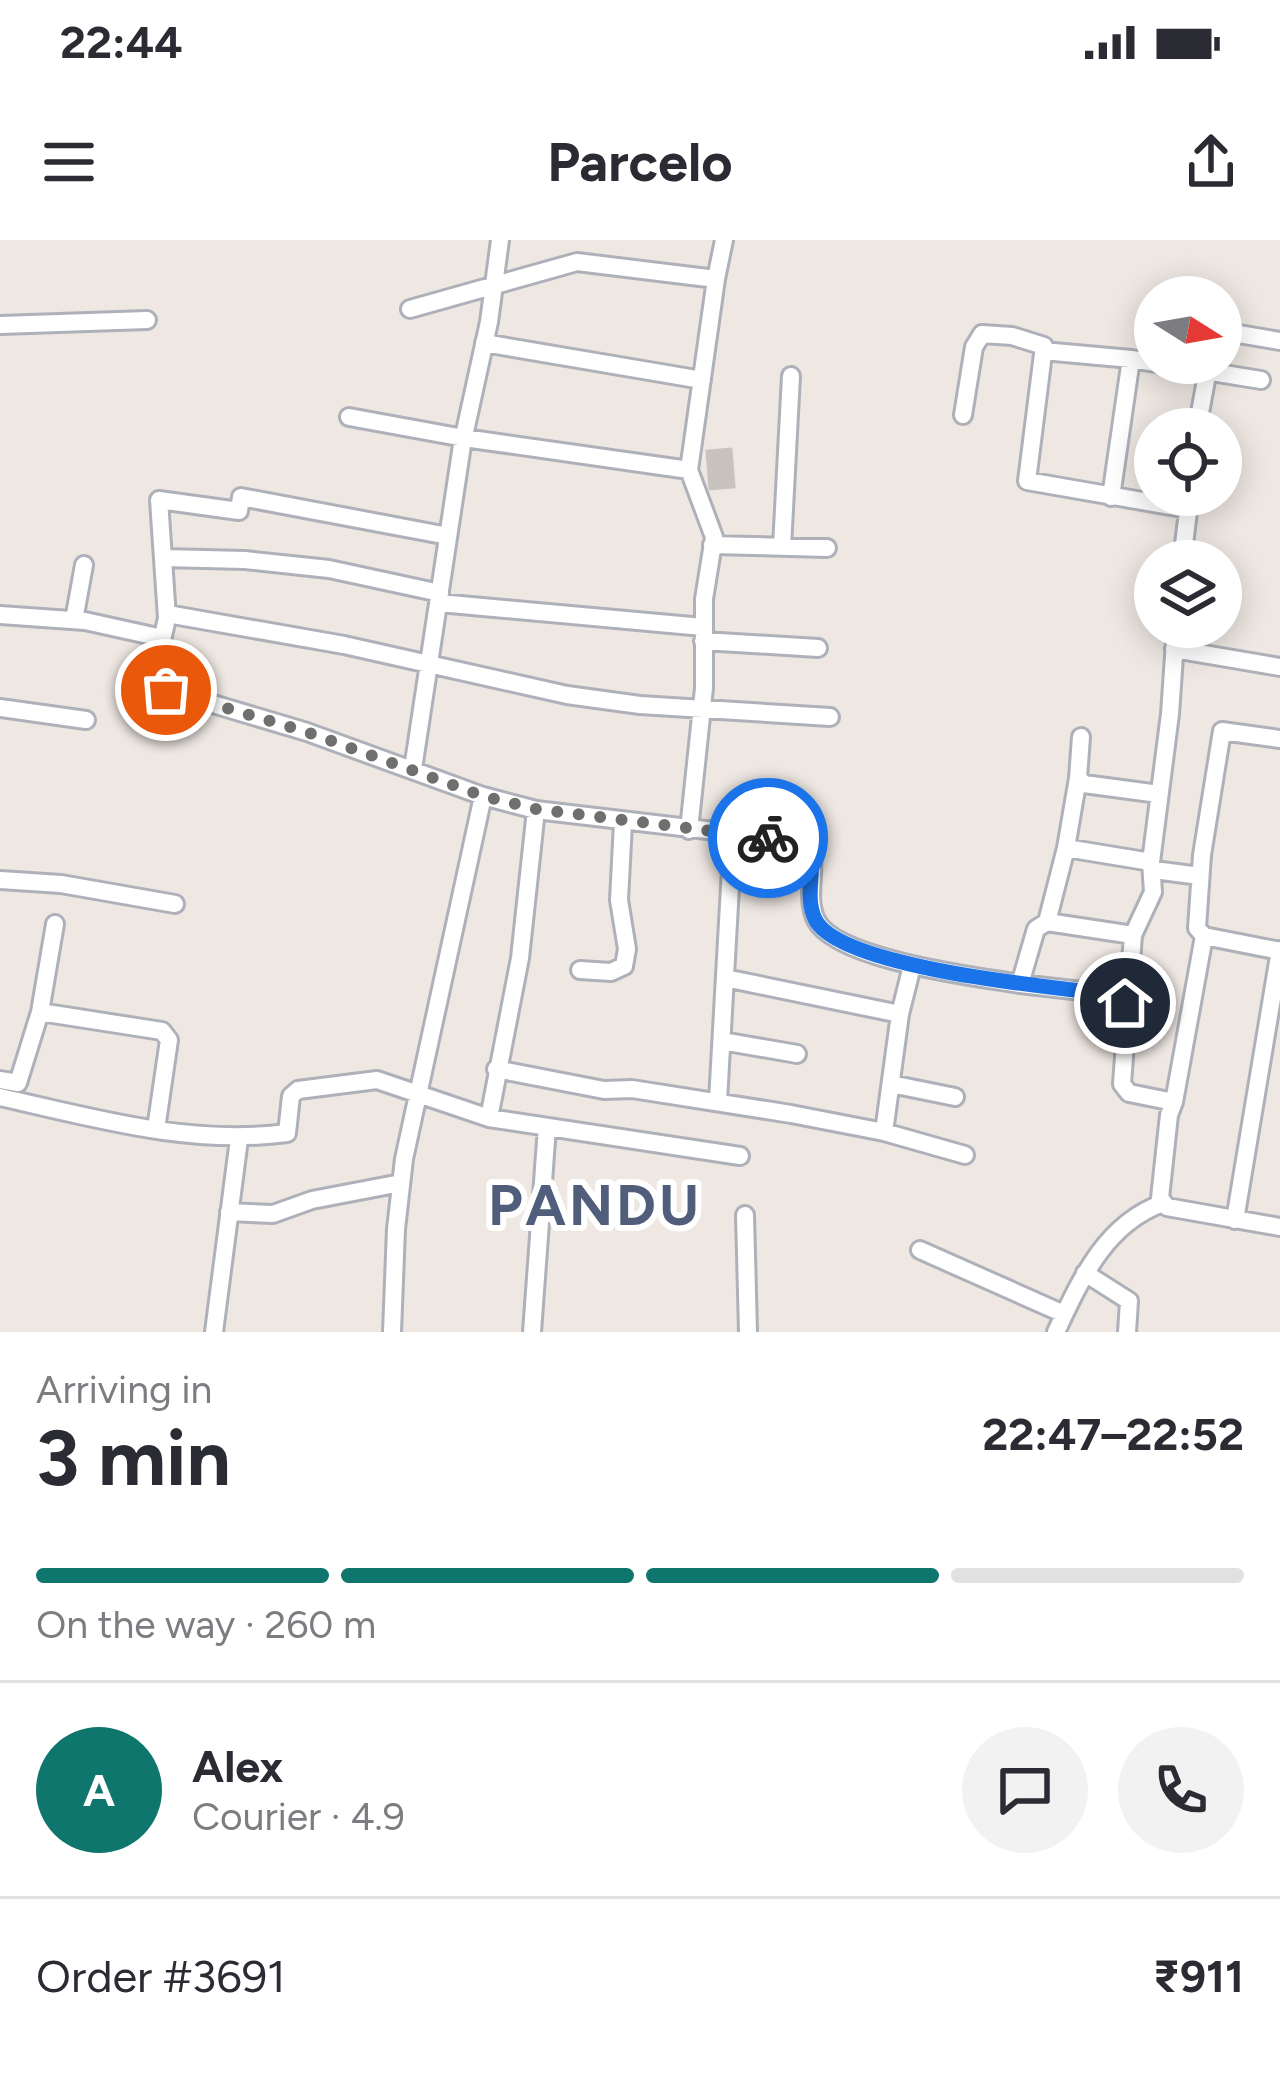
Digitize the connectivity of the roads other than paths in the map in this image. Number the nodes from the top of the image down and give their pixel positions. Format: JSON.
{"nodes":[{"id":1,"x":500,"y":240,"type":"edge"},
{"id":2,"x":724,"y":240,"type":"edge"},
{"id":3,"x":716,"y":279,"type":"junction"},
{"id":4,"x":494,"y":288,"type":"junction"},
{"id":5,"x":410,"y":309,"type":"dead end"},
{"id":6,"x":147,"y":320,"type":"dead end"},
{"id":7,"x":0,"y":325,"type":"edge"},
{"id":8,"x":1242,"y":332,"type":"edge"},
{"id":9,"x":1280,"y":341,"type":"edge"},
{"id":10,"x":484,"y":343,"type":"junction"},
{"id":11,"x":1043,"y":351,"type":"junction"},
{"id":12,"x":1131,"y":359,"type":"junction"},
{"id":13,"x":1134,"y":359,"type":"edge"},
{"id":14,"x":1242,"y":375,"type":"edge"},
{"id":15,"x":791,"y":376,"type":"dead end"},
{"id":16,"x":702,"y":380,"type":"junction"},
{"id":17,"x":1262,"y":380,"type":"dead end"},
{"id":18,"x":963,"y":415,"type":"dead end"},
{"id":19,"x":349,"y":417,"type":"dead end"},
{"id":20,"x":464,"y":438,"type":"junction"},
{"id":21,"x":689,"y":470,"type":"junction"},
{"id":22,"x":1111,"y":497,"type":"junction"},
{"id":23,"x":1134,"y":498,"type":"edge"},
{"id":24,"x":448,"y":536,"type":"junction"},
{"id":25,"x":712,"y":545,"type":"junction"},
{"id":26,"x":782,"y":547,"type":"junction"},
{"id":27,"x":827,"y":548,"type":"dead end"},
{"id":28,"x":163,"y":558,"type":"junction"},
{"id":29,"x":84,"y":566,"type":"dead end"},
{"id":30,"x":440,"y":598,"type":"junction"},
{"id":31,"x":0,"y":615,"type":"edge"},
{"id":32,"x":167,"y":618,"type":"junction"},
{"id":33,"x":74,"y":620,"type":"junction"},
{"id":34,"x":703,"y":634,"type":"junction"},
{"id":35,"x":161,"y":645,"type":"junction"},
{"id":36,"x":818,"y":648,"type":"dead end"},
{"id":37,"x":1174,"y":649,"type":"joint"},
{"id":38,"x":430,"y":664,"type":"junction"},
{"id":39,"x":1280,"y":667,"type":"edge"},
{"id":40,"x":0,"y":707,"type":"edge"},
{"id":41,"x":701,"y":710,"type":"junction"},
{"id":42,"x":830,"y":717,"type":"dead end"},
{"id":43,"x":86,"y":719,"type":"dead end"},
{"id":44,"x":1081,"y":737,"type":"dead end"},
{"id":45,"x":1280,"y":739,"type":"edge"},
{"id":46,"x":413,"y":769,"type":"junction"},
{"id":47,"x":1078,"y":778,"type":"junction"},
{"id":48,"x":1159,"y":794,"type":"junction"},
{"id":49,"x":483,"y":796,"type":"junction"},
{"id":50,"x":536,"y":809,"type":"junction"},
{"id":51,"x":623,"y":823,"type":"junction"},
{"id":52,"x":689,"y":830,"type":"junction"},
{"id":53,"x":733,"y":833,"type":"junction"},
{"id":54,"x":1066,"y":848,"type":"junction"},
{"id":55,"x":1153,"y":866,"type":"junction"},
{"id":56,"x":1200,"y":876,"type":"junction"},
{"id":57,"x":0,"y":880,"type":"edge"},
{"id":58,"x":175,"y":904,"type":"dead end"},
{"id":59,"x":1047,"y":922,"type":"junction"},
{"id":60,"x":55,"y":924,"type":"dead end"},
{"id":61,"x":1133,"y":935,"type":"junction"},
{"id":62,"x":1204,"y":936,"type":"junction"},
{"id":63,"x":1280,"y":950,"type":"edge"},
{"id":64,"x":912,"y":966,"type":"junction"},
{"id":65,"x":580,"y":970,"type":"dead end"},
{"id":66,"x":725,"y":979,"type":"junction"},
{"id":67,"x":1020,"y":984,"type":"junction"},
{"id":68,"x":1126,"y":996,"type":"junction"},
{"id":69,"x":40,"y":1012,"type":"junction"},
{"id":70,"x":900,"y":1014,"type":"junction"},
{"id":71,"x":722,"y":1041,"type":"junction"},
{"id":72,"x":797,"y":1054,"type":"dead end"},
{"id":73,"x":496,"y":1070,"type":"junction"},
{"id":74,"x":0,"y":1080,"type":"edge"},
{"id":75,"x":891,"y":1084,"type":"junction"},
{"id":76,"x":417,"y":1096,"type":"junction"},
{"id":77,"x":0,"y":1097,"type":"edge"},
{"id":78,"x":955,"y":1097,"type":"dead end"},
{"id":79,"x":718,"y":1101,"type":"junction"},
{"id":80,"x":1174,"y":1102,"type":"junction"},
{"id":81,"x":488,"y":1118,"type":"junction"},
{"id":82,"x":547,"y":1126,"type":"junction"},
{"id":83,"x":156,"y":1129,"type":"junction"},
{"id":84,"x":884,"y":1132,"type":"junction"},
{"id":85,"x":239,"y":1139,"type":"junction"},
{"id":86,"x":965,"y":1155,"type":"dead end"},
{"id":87,"x":740,"y":1156,"type":"dead end"},
{"id":88,"x":401,"y":1183,"type":"junction"},
{"id":89,"x":1163,"y":1203,"type":"junction"},
{"id":90,"x":229,"y":1212,"type":"junction"},
{"id":91,"x":745,"y":1215,"type":"dead end"},
{"id":92,"x":1235,"y":1220,"type":"junction"},
{"id":93,"x":1280,"y":1227,"type":"edge"},
{"id":94,"x":920,"y":1250,"type":"dead end"},
{"id":95,"x":1084,"y":1273,"type":"junction"},
{"id":96,"x":1064,"y":1314,"type":"junction"},
{"id":97,"x":214,"y":1332,"type":"edge"},
{"id":98,"x":392,"y":1332,"type":"edge"},
{"id":99,"x":532,"y":1332,"type":"edge"},
{"id":100,"x":748,"y":1332,"type":"edge"},
{"id":101,"x":1056,"y":1332,"type":"edge"},
{"id":102,"x":1127,"y":1332,"type":"edge"}],
"edges":[{"from":1,"to":4,"type":"street"},
{"from":2,"to":3,"type":"street"},
{"from":3,"to":4,"type":"street"},
{"from":3,"to":16,"type":"street"},
{"from":4,"to":5,"type":"street"},
{"from":4,"to":10,"type":"street"},
{"from":6,"to":7,"type":"street"},
{"from":8,"to":9,"type":"street"},
{"from":10,"to":16,"type":"street"},
{"from":10,"to":20,"type":"street"},
{"from":11,"to":12,"type":"street"},
{"from":11,"to":18,"type":"street"},
{"from":11,"to":22,"type":"street"},
{"from":12,"to":13,"type":"street"},
{"from":12,"to":22,"type":"street"},
{"from":14,"to":17,"type":"street"},
{"from":15,"to":26,"type":"street"},
{"from":16,"to":21,"type":"street"},
{"from":19,"to":20,"type":"street"},
{"from":20,"to":21,"type":"street"},
{"from":20,"to":24,"type":"street"},
{"from":21,"to":25,"type":"street"},
{"from":22,"to":23,"type":"street"},
{"from":24,"to":28,"type":"street"},
{"from":24,"to":30,"type":"street"},
{"from":25,"to":26,"type":"street"},
{"from":25,"to":34,"type":"street"},
{"from":26,"to":27,"type":"street"},
{"from":28,"to":30,"type":"street"},
{"from":28,"to":32,"type":"street"},
{"from":29,"to":33,"type":"street"},
{"from":30,"to":34,"type":"street"},
{"from":30,"to":38,"type":"street"},
{"from":31,"to":33,"type":"street"},
{"from":32,"to":35,"type":"street"},
{"from":32,"to":38,"type":"street"},
{"from":33,"to":35,"type":"street"},
{"from":34,"to":36,"type":"street"},
{"from":34,"to":41,"type":"street"},
{"from":35,"to":46,"type":"street"},
{"from":37,"to":39,"type":"street"},
{"from":37,"to":48,"type":"street"},
{"from":38,"to":41,"type":"street"},
{"from":38,"to":46,"type":"street"},
{"from":40,"to":43,"type":"street"},
{"from":41,"to":42,"type":"street"},
{"from":41,"to":52,"type":"street"},
{"from":44,"to":47,"type":"street"},
{"from":45,"to":56,"type":"street"},
{"from":46,"to":49,"type":"street"},
{"from":47,"to":48,"type":"street"},
{"from":47,"to":54,"type":"street"},
{"from":48,"to":55,"type":"street"},
{"from":49,"to":50,"type":"street"},
{"from":49,"to":76,"type":"street"},
{"from":50,"to":51,"type":"street"},
{"from":50,"to":73,"type":"street"},
{"from":51,"to":52,"type":"street"},
{"from":51,"to":65,"type":"street"},
{"from":52,"to":53,"type":"street"},
{"from":53,"to":64,"type":"street"},
{"from":53,"to":66,"type":"street"},
{"from":54,"to":55,"type":"street"},
{"from":54,"to":59,"type":"street"},
{"from":55,"to":56,"type":"street"},
{"from":55,"to":61,"type":"street"},
{"from":56,"to":62,"type":"street"},
{"from":57,"to":58,"type":"street"},
{"from":59,"to":61,"type":"street"},
{"from":59,"to":67,"type":"street"},
{"from":60,"to":69,"type":"street"},
{"from":61,"to":68,"type":"street"},
{"from":62,"to":63,"type":"street"},
{"from":62,"to":80,"type":"street"},
{"from":63,"to":92,"type":"street"},
{"from":64,"to":67,"type":"street"},
{"from":64,"to":70,"type":"street"},
{"from":66,"to":70,"type":"street"},
{"from":66,"to":71,"type":"street"},
{"from":67,"to":68,"type":"street"},
{"from":68,"to":80,"type":"street"},
{"from":69,"to":74,"type":"street"},
{"from":69,"to":83,"type":"street"},
{"from":70,"to":75,"type":"street"},
{"from":71,"to":72,"type":"street"},
{"from":71,"to":79,"type":"street"},
{"from":73,"to":79,"type":"street"},
{"from":73,"to":81,"type":"street"},
{"from":75,"to":78,"type":"street"},
{"from":75,"to":84,"type":"street"},
{"from":76,"to":81,"type":"street"},
{"from":76,"to":85,"type":"street"},
{"from":76,"to":88,"type":"street"},
{"from":77,"to":83,"type":"street"},
{"from":79,"to":84,"type":"street"},
{"from":80,"to":89,"type":"street"},
{"from":81,"to":82,"type":"street"},
{"from":82,"to":87,"type":"street"},
{"from":82,"to":99,"type":"street"},
{"from":83,"to":85,"type":"street"},
{"from":84,"to":86,"type":"street"},
{"from":85,"to":90,"type":"street"},
{"from":88,"to":90,"type":"street"},
{"from":88,"to":98,"type":"street"},
{"from":89,"to":92,"type":"street"},
{"from":89,"to":95,"type":"street"},
{"from":90,"to":97,"type":"street"},
{"from":91,"to":100,"type":"street"},
{"from":92,"to":93,"type":"street"},
{"from":94,"to":96,"type":"street"},
{"from":95,"to":96,"type":"street"},
{"from":95,"to":102,"type":"street"},
{"from":96,"to":101,"type":"street"}]}
